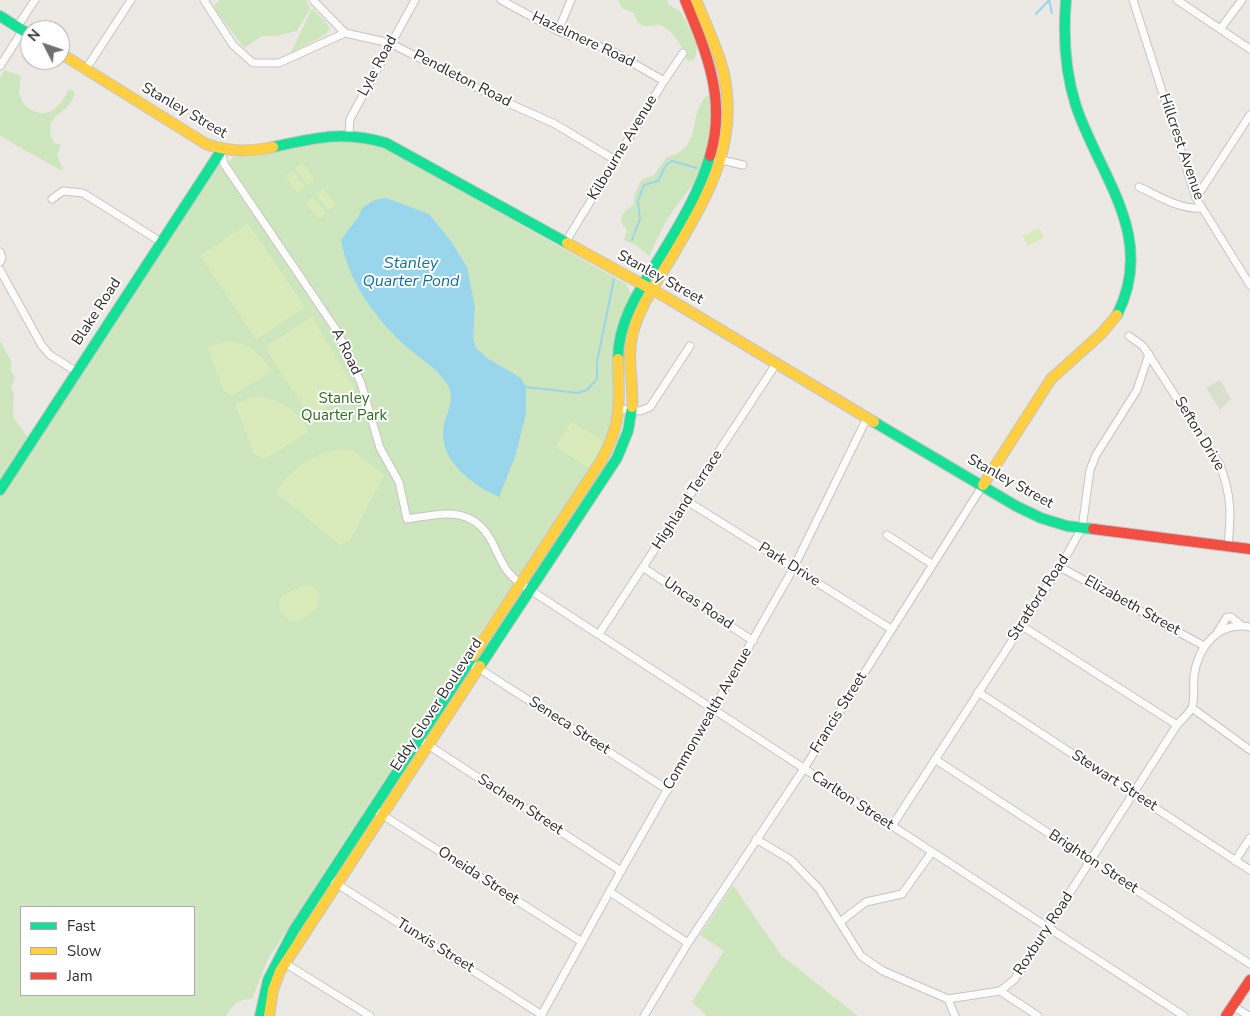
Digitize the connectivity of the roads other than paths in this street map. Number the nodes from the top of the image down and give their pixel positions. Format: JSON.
{"nodes":[{"id":1,"x":35,"y":0,"type":"edge"},
{"id":2,"x":131,"y":0,"type":"edge"},
{"id":3,"x":204,"y":0,"type":"edge"},
{"id":4,"x":313,"y":0,"type":"edge"},
{"id":5,"x":415,"y":0,"type":"edge"},
{"id":6,"x":501,"y":0,"type":"edge"},
{"id":7,"x":571,"y":0,"type":"edge"},
{"id":8,"x":685,"y":0,"type":"edge"},
{"id":9,"x":696,"y":0,"type":"edge"},
{"id":10,"x":1066,"y":0,"type":"edge"},
{"id":11,"x":1133,"y":0,"type":"edge"},
{"id":12,"x":1177,"y":0,"type":"edge"},
{"id":13,"x":1242,"y":0,"type":"edge"},
{"id":14,"x":0,"y":16,"type":"edge"},
{"id":15,"x":27,"y":20,"type":"edge"},
{"id":16,"x":20,"y":28,"type":"edge"},
{"id":17,"x":1221,"y":28,"type":"junction"},
{"id":18,"x":558,"y":30,"type":"junction"},
{"id":19,"x":345,"y":33,"type":"junction"},
{"id":20,"x":703,"y":33,"type":"junction"},
{"id":21,"x":20,"y":35,"type":"edge"},
{"id":22,"x":390,"y":43,"type":"junction"},
{"id":23,"x":1250,"y":49,"type":"edge"},
{"id":24,"x":683,"y":53,"type":"dead end"},
{"id":25,"x":70,"y":59,"type":"edge"},
{"id":26,"x":0,"y":66,"type":"edge"},
{"id":27,"x":86,"y":69,"type":"junction"},
{"id":28,"x":664,"y":81,"type":"junction"},
{"id":29,"x":1250,"y":115,"type":"edge"},
{"id":30,"x":348,"y":134,"type":"junction"},
{"id":31,"x":221,"y":151,"type":"junction"},
{"id":32,"x":717,"y":159,"type":"junction"},
{"id":33,"x":615,"y":160,"type":"junction"},
{"id":34,"x":743,"y":166,"type":"dead end"},
{"id":35,"x":1139,"y":187,"type":"dead end"},
{"id":36,"x":1196,"y":198,"type":"junction"},
{"id":37,"x":52,"y":199,"type":"dead end"},
{"id":38,"x":1202,"y":208,"type":"junction"},
{"id":39,"x":161,"y":242,"type":"junction"},
{"id":40,"x":565,"y":243,"type":"junction"},
{"id":41,"x":0,"y":252,"type":"edge"},
{"id":42,"x":0,"y":262,"type":"edge"},
{"id":43,"x":0,"y":270,"type":"edge"},
{"id":44,"x":1250,"y":285,"type":"edge"},
{"id":45,"x":648,"y":287,"type":"junction"},
{"id":46,"x":1129,"y":336,"type":"dead end"},
{"id":47,"x":690,"y":346,"type":"dead end"},
{"id":48,"x":1149,"y":354,"type":"junction"},
{"id":49,"x":776,"y":364,"type":"junction"},
{"id":50,"x":77,"y":372,"type":"junction"},
{"id":51,"x":620,"y":410,"type":"junction"},
{"id":52,"x":632,"y":411,"type":"junction"},
{"id":53,"x":867,"y":418,"type":"junction"},
{"id":54,"x":982,"y":485,"type":"junction"},
{"id":55,"x":0,"y":490,"type":"edge"},
{"id":56,"x":578,"y":496,"type":"junction"},
{"id":57,"x":687,"y":501,"type":"junction"},
{"id":58,"x":588,"y":502,"type":"junction"},
{"id":59,"x":1082,"y":528,"type":"junction"},
{"id":60,"x":887,"y":535,"type":"dead end"},
{"id":61,"x":1228,"y":546,"type":"junction"},
{"id":62,"x":1250,"y":549,"type":"edge"},
{"id":63,"x":932,"y":564,"type":"junction"},
{"id":64,"x":1060,"y":567,"type":"junction"},
{"id":65,"x":644,"y":568,"type":"junction"},
{"id":66,"x":793,"y":569,"type":"junction"},
{"id":67,"x":521,"y":584,"type":"junction"},
{"id":68,"x":530,"y":590,"type":"junction"},
{"id":69,"x":1022,"y":626,"type":"junction"},
{"id":70,"x":1250,"y":627,"type":"edge"},
{"id":71,"x":891,"y":629,"type":"junction"},
{"id":72,"x":599,"y":634,"type":"junction"},
{"id":73,"x":753,"y":641,"type":"junction"},
{"id":74,"x":1204,"y":646,"type":"junction"},
{"id":75,"x":469,"y":662,"type":"junction"},
{"id":76,"x":479,"y":668,"type":"junction"},
{"id":77,"x":978,"y":692,"type":"junction"},
{"id":78,"x":1192,"y":708,"type":"junction"},
{"id":79,"x":714,"y":710,"type":"junction"},
{"id":80,"x":1176,"y":725,"type":"junction"},
{"id":81,"x":418,"y":739,"type":"junction"},
{"id":82,"x":428,"y":746,"type":"junction"},
{"id":83,"x":1250,"y":750,"type":"edge"},
{"id":84,"x":936,"y":760,"type":"junction"},
{"id":85,"x":804,"y":770,"type":"junction"},
{"id":86,"x":668,"y":790,"type":"junction"},
{"id":87,"x":1134,"y":794,"type":"junction"},
{"id":88,"x":373,"y":809,"type":"junction"},
{"id":89,"x":383,"y":815,"type":"junction"},
{"id":90,"x":892,"y":826,"type":"junction"},
{"id":91,"x":1250,"y":838,"type":"edge"},
{"id":92,"x":756,"y":839,"type":"junction"},
{"id":93,"x":932,"y":852,"type":"junction"},
{"id":94,"x":1091,"y":861,"type":"junction"},
{"id":95,"x":1235,"y":861,"type":"junction"},
{"id":96,"x":1250,"y":870,"type":"edge"},
{"id":97,"x":621,"y":871,"type":"junction"},
{"id":98,"x":328,"y":878,"type":"junction"},
{"id":99,"x":337,"y":884,"type":"junction"},
{"id":100,"x":610,"y":892,"type":"junction"},
{"id":101,"x":840,"y":922,"type":"junction"},
{"id":102,"x":1048,"y":928,"type":"junction"},
{"id":103,"x":582,"y":942,"type":"junction"},
{"id":104,"x":688,"y":943,"type":"junction"},
{"id":105,"x":281,"y":961,"type":"junction"},
{"id":106,"x":1250,"y":964,"type":"edge"},
{"id":107,"x":1250,"y":980,"type":"edge"},
{"id":108,"x":1000,"y":991,"type":"junction"},
{"id":109,"x":948,"y":1000,"type":"junction"},
{"id":110,"x":1233,"y":1006,"type":"junction"},
{"id":111,"x":542,"y":1015,"type":"edge"},
{"id":112,"x":260,"y":1016,"type":"edge"},
{"id":113,"x":269,"y":1016,"type":"edge"},
{"id":114,"x":370,"y":1016,"type":"edge"},
{"id":115,"x":644,"y":1016,"type":"edge"},
{"id":116,"x":956,"y":1016,"type":"edge"},
{"id":117,"x":1038,"y":1016,"type":"edge"},
{"id":118,"x":1184,"y":1016,"type":"edge"},
{"id":119,"x":1226,"y":1016,"type":"edge"},
{"id":120,"x":1248,"y":1016,"type":"edge"}],
"edges":[{"from":1,"to":15,"type":"street"},
{"from":2,"to":27,"type":"street"},
{"from":3,"to":19,"type":"street"},
{"from":4,"to":19,"type":"street"},
{"from":5,"to":22,"type":"street","name":"Lyle Road"},
{"from":6,"to":18,"type":"street","name":"Hazelmere Road"},
{"from":7,"to":18,"type":"street"},
{"from":8,"to":20,"type":"street"},
{"from":9,"to":20,"type":"street"},
{"from":10,"to":54,"type":"street"},
{"from":11,"to":36,"type":"street","name":"Hillcrest Avenue"},
{"from":12,"to":17,"type":"street"},
{"from":13,"to":17,"type":"street"},
{"from":14,"to":16,"type":"street"},
{"from":17,"to":23,"type":"street"},
{"from":18,"to":28,"type":"street","name":"Hazelmere Road"},
{"from":19,"to":22,"type":"street","name":"Pendleton Road"},
{"from":20,"to":32,"type":"street"},
{"from":21,"to":26,"type":"street"},
{"from":22,"to":30,"type":"street","name":"Lyle Road"},
{"from":22,"to":33,"type":"street","name":"Pendleton Road"},
{"from":24,"to":28,"type":"street","name":"Kilbourne Avenue"},
{"from":25,"to":27,"type":"street","name":"Stanley Street"},
{"from":27,"to":31,"type":"street","name":"Stanley Street"},
{"from":28,"to":33,"type":"street","name":"Kilbourne Avenue"},
{"from":29,"to":36,"type":"street"},
{"from":30,"to":31,"type":"street","name":"Stanley Street"},
{"from":30,"to":40,"type":"street","name":"Stanley Street"},
{"from":31,"to":39,"type":"street","name":"Blake Road"},
{"from":31,"to":67,"type":"street","name":"A Road"},
{"from":32,"to":34,"type":"street"},
{"from":32,"to":45,"type":"street"},
{"from":33,"to":40,"type":"street","name":"Kilbourne Avenue"},
{"from":35,"to":38,"type":"street"},
{"from":36,"to":38,"type":"street","name":"Hillcrest Avenue"},
{"from":37,"to":39,"type":"street"},
{"from":38,"to":44,"type":"street","name":"Hillcrest Avenue"},
{"from":39,"to":50,"type":"street","name":"Blake Road"},
{"from":40,"to":45,"type":"street","name":"Stanley Street"},
{"from":41,"to":42,"type":"street"},
{"from":43,"to":50,"type":"street"},
{"from":45,"to":49,"type":"street","name":"Stanley Street"},
{"from":45,"to":51,"type":"street","name":"Eddy Glover Boulevard"},
{"from":45,"to":52,"type":"street","name":"Eddy Glover Boulevard"},
{"from":46,"to":48,"type":"street","name":"Sefton Drive"},
{"from":47,"to":52,"type":"street"},
{"from":48,"to":59,"type":"street","name":"Stratford Road"},
{"from":48,"to":61,"type":"street","name":"Sefton Drive"},
{"from":49,"to":53,"type":"street","name":"Stanley Street"},
{"from":49,"to":57,"type":"street","name":"Highland Terrace"},
{"from":50,"to":55,"type":"street","name":"Blake Road"},
{"from":51,"to":52,"type":"street"},
{"from":51,"to":56,"type":"street","name":"Eddy Glover Boulevard"},
{"from":52,"to":58,"type":"street","name":"Eddy Glover Boulevard"},
{"from":53,"to":54,"type":"street","name":"Stanley Street"},
{"from":53,"to":66,"type":"street","name":"Commonwealth Avenue"},
{"from":54,"to":59,"type":"street","name":"Stanley Street"},
{"from":54,"to":63,"type":"street","name":"Francis Street"},
{"from":56,"to":58,"type":"street"},
{"from":56,"to":67,"type":"street","name":"Eddy Glover Boulevard"},
{"from":57,"to":65,"type":"street","name":"Highland Terrace"},
{"from":57,"to":66,"type":"street","name":"Park Drive"},
{"from":58,"to":68,"type":"street","name":"Eddy Glover Boulevard"},
{"from":59,"to":61,"type":"street","name":"Stanley Street"},
{"from":59,"to":64,"type":"street","name":"Stratford Road"},
{"from":60,"to":63,"type":"street"},
{"from":61,"to":62,"type":"street","name":"Stanley Street"},
{"from":63,"to":71,"type":"street","name":"Francis Street"},
{"from":64,"to":69,"type":"street","name":"Stratford Road"},
{"from":64,"to":74,"type":"street","name":"Elizabeth Street"},
{"from":65,"to":72,"type":"street","name":"Highland Terrace"},
{"from":65,"to":73,"type":"street","name":"Uncas Road"},
{"from":66,"to":71,"type":"street","name":"Park Drive"},
{"from":66,"to":73,"type":"street","name":"Commonwealth Avenue"},
{"from":67,"to":68,"type":"street","name":"Carlton Street"},
{"from":67,"to":75,"type":"street","name":"Eddy Glover Boulevard"},
{"from":68,"to":72,"type":"street","name":"Carlton Street"},
{"from":68,"to":76,"type":"street","name":"Eddy Glover Boulevard"},
{"from":69,"to":77,"type":"street","name":"Stratford Road"},
{"from":69,"to":80,"type":"street"},
{"from":70,"to":74,"type":"street"},
{"from":71,"to":85,"type":"street","name":"Francis Street"},
{"from":72,"to":79,"type":"street","name":"Carlton Street"},
{"from":73,"to":79,"type":"street","name":"Commonwealth Avenue"},
{"from":74,"to":78,"type":"street"},
{"from":75,"to":76,"type":"street","name":"Seneca Street"},
{"from":75,"to":81,"type":"street","name":"Eddy Glover Boulevard"},
{"from":76,"to":82,"type":"street","name":"Eddy Glover Boulevard"},
{"from":76,"to":86,"type":"street","name":"Seneca Street"},
{"from":77,"to":84,"type":"street","name":"Stratford Road"},
{"from":77,"to":87,"type":"street","name":"Stewart Street"},
{"from":78,"to":80,"type":"street","name":"Roxbury Road"},
{"from":78,"to":83,"type":"street"},
{"from":79,"to":85,"type":"street","name":"Carlton Street"},
{"from":79,"to":86,"type":"street","name":"Commonwealth Avenue"},
{"from":80,"to":87,"type":"street","name":"Roxbury Road"},
{"from":81,"to":82,"type":"street","name":"Sachem Street"},
{"from":81,"to":88,"type":"street","name":"Eddy Glover Boulevard"},
{"from":82,"to":89,"type":"street","name":"Eddy Glover Boulevard"},
{"from":82,"to":97,"type":"street","name":"Sachem Street"},
{"from":84,"to":90,"type":"street","name":"Stratford Road"},
{"from":84,"to":94,"type":"street","name":"Brighton Street"},
{"from":85,"to":90,"type":"street","name":"Carlton Street"},
{"from":85,"to":92,"type":"street","name":"Francis Street"},
{"from":86,"to":97,"type":"street","name":"Commonwealth Avenue"},
{"from":87,"to":94,"type":"street","name":"Roxbury Road"},
{"from":87,"to":95,"type":"street","name":"Stewart Street"},
{"from":88,"to":89,"type":"street","name":"Oneida Street"},
{"from":88,"to":98,"type":"street","name":"Eddy Glover Boulevard"},
{"from":89,"to":99,"type":"street","name":"Eddy Glover Boulevard"},
{"from":89,"to":103,"type":"street","name":"Oneida Street"},
{"from":90,"to":93,"type":"street","name":"Carlton Street"},
{"from":91,"to":95,"type":"street"},
{"from":92,"to":101,"type":"street"},
{"from":92,"to":104,"type":"street","name":"Francis Street"},
{"from":93,"to":101,"type":"street"},
{"from":93,"to":102,"type":"street","name":"Carlton Street"},
{"from":94,"to":102,"type":"street","name":"Roxbury Road"},
{"from":94,"to":106,"type":"street","name":"Brighton Street"},
{"from":95,"to":96,"type":"street","name":"Stewart Street"},
{"from":97,"to":100,"type":"street","name":"Commonwealth Avenue"},
{"from":98,"to":99,"type":"street","name":"Tunxis Street"},
{"from":98,"to":105,"type":"street","name":"Eddy Glover Boulevard"},
{"from":99,"to":105,"type":"street","name":"Eddy Glover Boulevard"},
{"from":99,"to":111,"type":"street","name":"Tunxis Street"},
{"from":100,"to":103,"type":"street","name":"Commonwealth Avenue"},
{"from":100,"to":104,"type":"street"},
{"from":101,"to":109,"type":"street"},
{"from":102,"to":108,"type":"street","name":"Roxbury Road"},
{"from":102,"to":118,"type":"street","name":"Carlton Street"},
{"from":103,"to":111,"type":"street","name":"Commonwealth Avenue"},
{"from":104,"to":115,"type":"street","name":"Francis Street"},
{"from":105,"to":112,"type":"street","name":"Eddy Glover Boulevard"},
{"from":105,"to":113,"type":"street","name":"Eddy Glover Boulevard"},
{"from":105,"to":114,"type":"street"},
{"from":107,"to":110,"type":"street"},
{"from":108,"to":109,"type":"street"},
{"from":108,"to":117,"type":"street"},
{"from":109,"to":116,"type":"street"},
{"from":110,"to":119,"type":"street"},
{"from":110,"to":120,"type":"street"}]}
